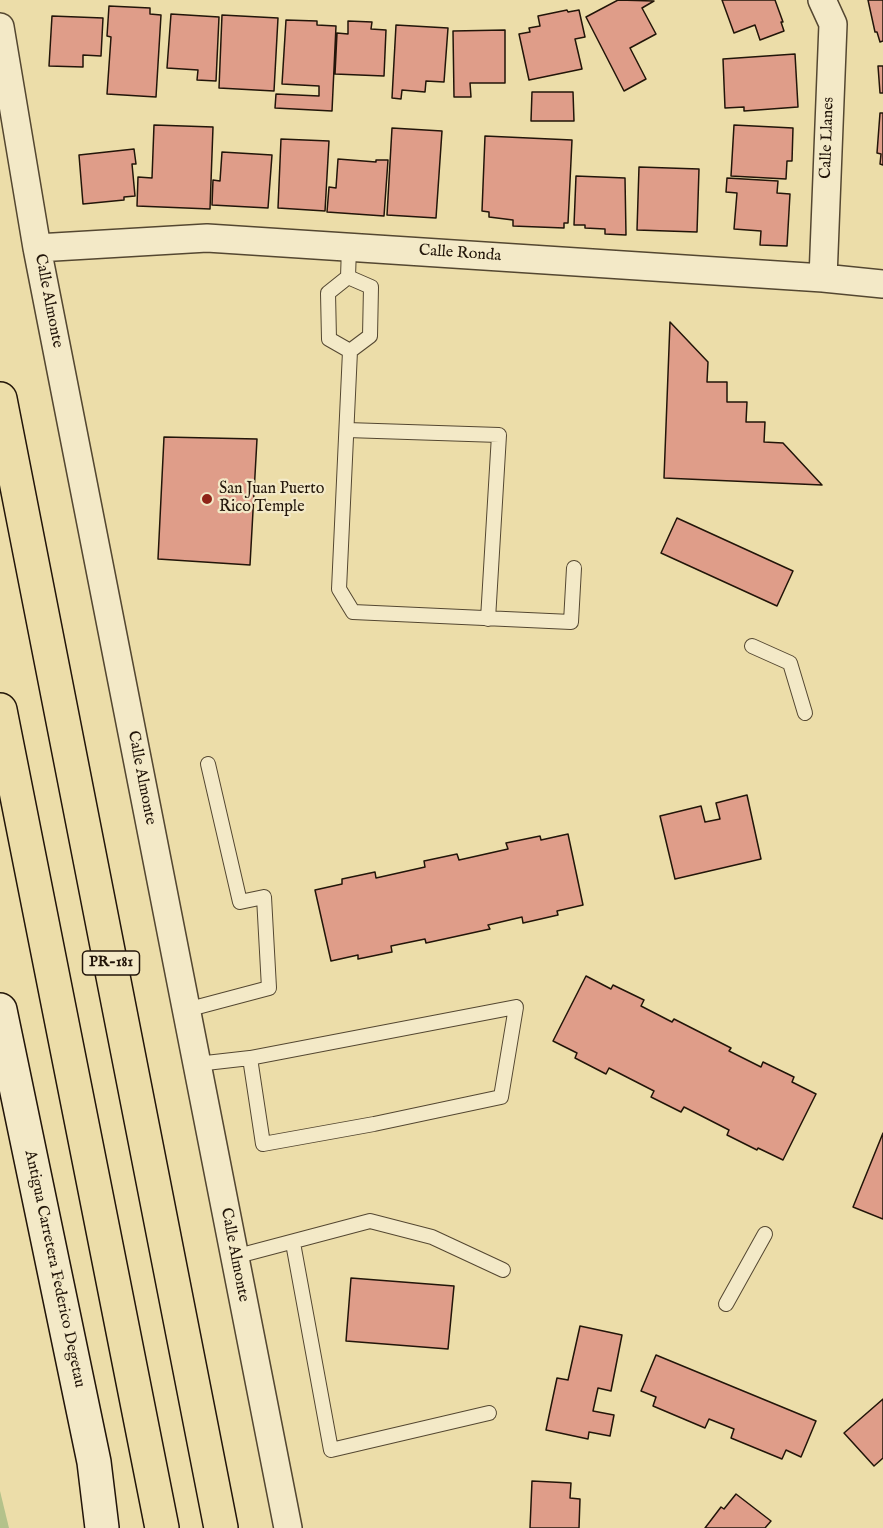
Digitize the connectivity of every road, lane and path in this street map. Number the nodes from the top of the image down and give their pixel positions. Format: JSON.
{"nodes":[{"id":1,"x":822,"y":0,"type":"edge"},
{"id":2,"x":0,"y":27,"type":"edge"},
{"id":3,"x":349,"y":247,"type":"junction"},
{"id":4,"x":37,"y":248,"type":"junction"},
{"id":5,"x":348,"y":277,"type":"junction"},
{"id":6,"x":823,"y":278,"type":"junction"},
{"id":7,"x":883,"y":284,"type":"edge"},
{"id":8,"x":350,"y":351,"type":"junction"},
{"id":9,"x":0,"y":399,"type":"edge"},
{"id":10,"x":347,"y":429,"type":"junction"},
{"id":11,"x":574,"y":568,"type":"dead end"},
{"id":12,"x":488,"y":619,"type":"junction"},
{"id":13,"x":752,"y":646,"type":"dead end"},
{"id":14,"x":0,"y":710,"type":"edge"},
{"id":15,"x":805,"y":713,"type":"dead end"},
{"id":16,"x":208,"y":764,"type":"dead end"},
{"id":17,"x":0,"y":1010,"type":"edge"},
{"id":18,"x":186,"y":1010,"type":"junction"},
{"id":19,"x":250,"y":1058,"type":"junction"},
{"id":20,"x":197,"y":1064,"type":"junction"},
{"id":21,"x":765,"y":1234,"type":"dead end"},
{"id":22,"x":293,"y":1242,"type":"junction"},
{"id":23,"x":234,"y":1257,"type":"junction"},
{"id":24,"x":503,"y":1270,"type":"dead end"},
{"id":25,"x":726,"y":1304,"type":"dead end"},
{"id":26,"x":489,"y":1413,"type":"dead end"},
{"id":27,"x":102,"y":1528,"type":"edge"},
{"id":28,"x":162,"y":1528,"type":"edge"},
{"id":29,"x":221,"y":1528,"type":"edge"},
{"id":30,"x":288,"y":1528,"type":"edge"}],
"edges":[{"from":1,"to":6,"type":"street","name":"Calle Llanes"},
{"from":2,"to":4,"type":"street","name":"Calle Almonte"},
{"from":3,"to":4,"type":"street","name":"Calle Ronda"},
{"from":3,"to":5,"type":"lane"},
{"from":3,"to":6,"type":"street","name":"Calle Ronda"},
{"from":4,"to":18,"type":"street","name":"Calle Almonte"},
{"from":5,"to":8,"type":"lane"},
{"from":5,"to":8,"type":"lane"},
{"from":6,"to":7,"type":"street","name":"Calle Ronda"},
{"from":8,"to":10,"type":"lane"},
{"from":9,"to":29,"type":"highway","number":"PR-181"},
{"from":10,"to":12,"type":"lane"},
{"from":10,"to":12,"type":"lane"},
{"from":11,"to":12,"type":"lane"},
{"from":13,"to":15,"type":"lane"},
{"from":14,"to":28,"type":"highway"},
{"from":16,"to":18,"type":"lane"},
{"from":17,"to":27,"type":"street","name":"Antigua Carretera Federico Degetau"},
{"from":18,"to":20,"type":"street","name":"Calle Almonte"},
{"from":19,"to":19,"type":"lane"},
{"from":19,"to":20,"type":"lane"},
{"from":20,"to":23,"type":"street","name":"Calle Almonte"},
{"from":21,"to":25,"type":"lane"},
{"from":22,"to":23,"type":"lane"},
{"from":22,"to":24,"type":"lane"},
{"from":22,"to":26,"type":"lane"},
{"from":23,"to":30,"type":"street","name":"Calle Almonte"}]}
